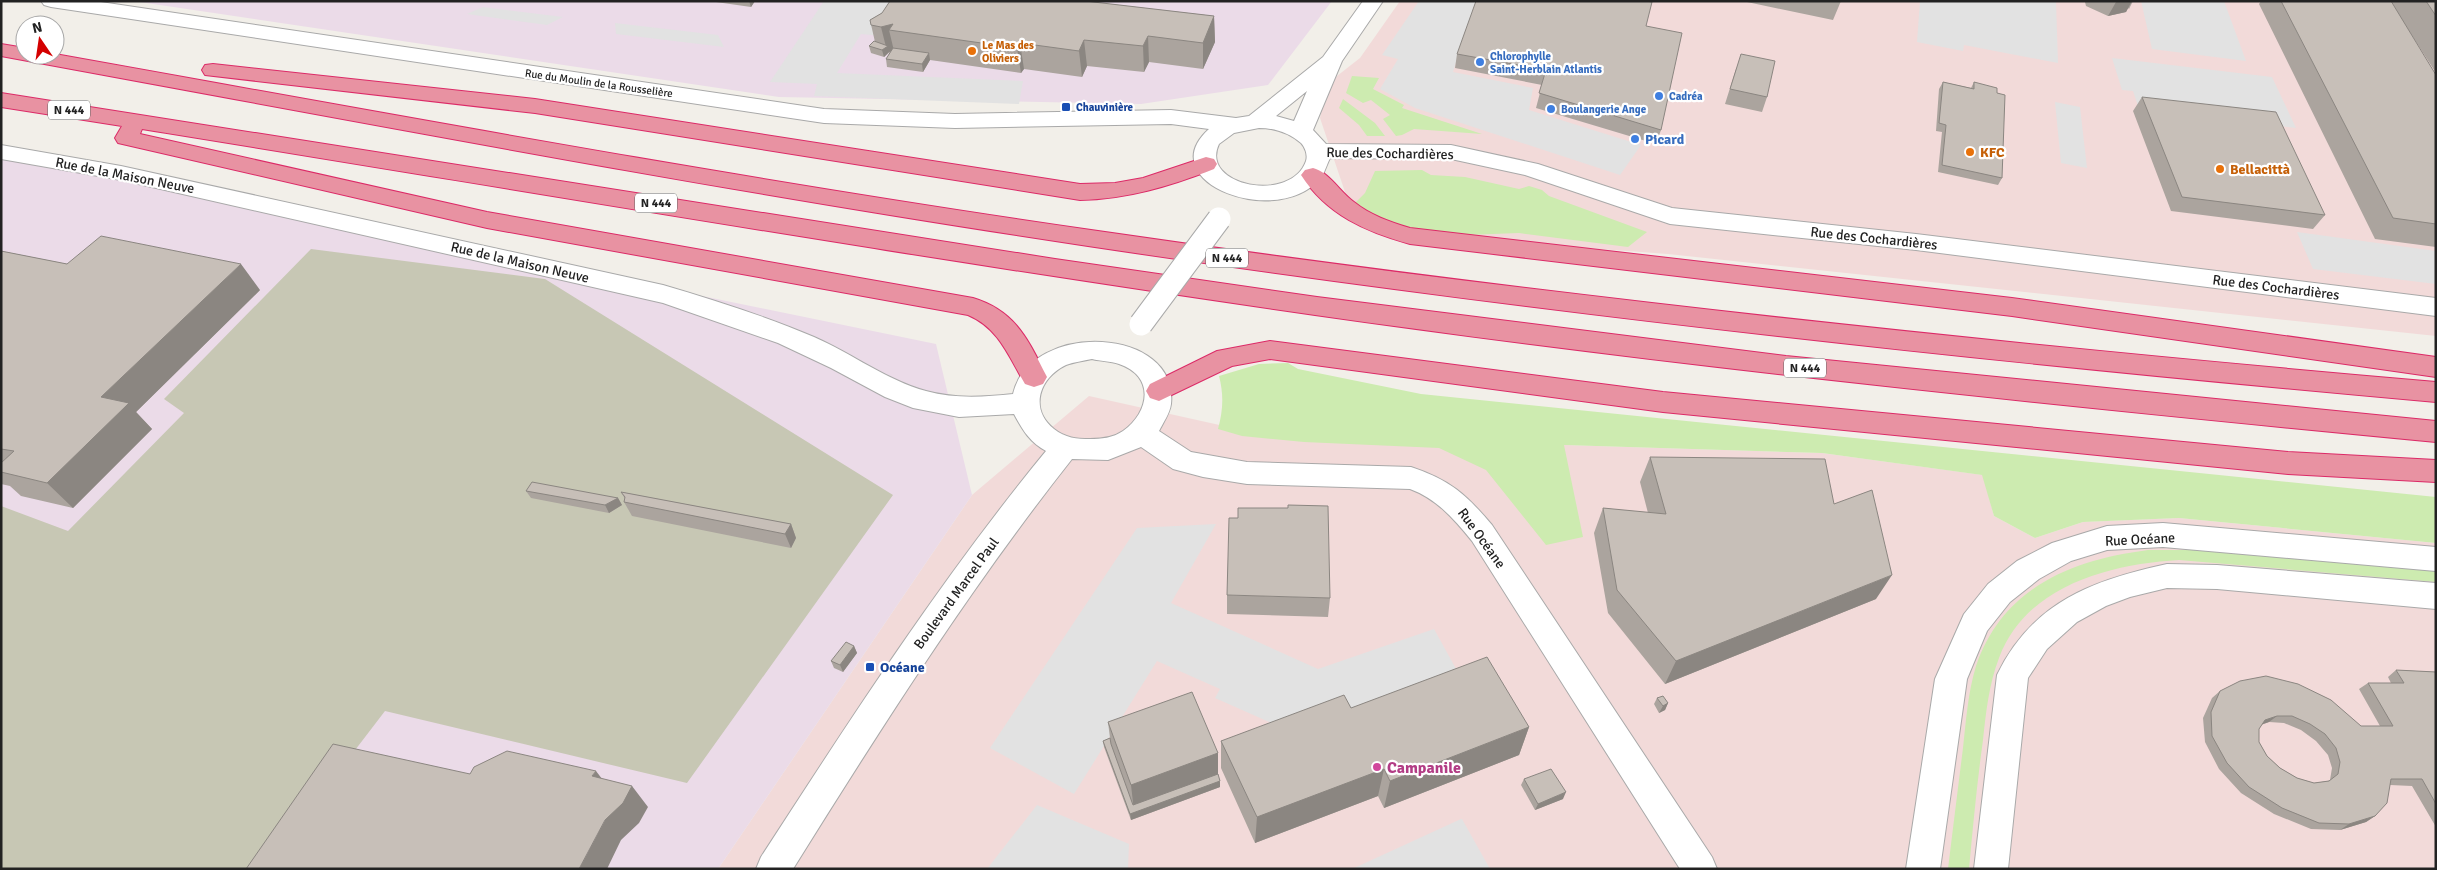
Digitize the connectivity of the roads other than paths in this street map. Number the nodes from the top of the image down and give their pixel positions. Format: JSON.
{"nodes":[{"id":1,"x":51,"y":1,"type":"edge"},
{"id":2,"x":1373,"y":1,"type":"edge"},
{"id":3,"x":65,"y":47,"type":"edge"},
{"id":4,"x":1331,"y":61,"type":"junction"},
{"id":5,"x":65,"y":62,"type":"edge"},
{"id":6,"x":1,"y":100,"type":"edge"},
{"id":7,"x":1150,"y":119,"type":"junction"},
{"id":8,"x":136,"y":121,"type":"junction"},
{"id":9,"x":1245,"y":123,"type":"junction"},
{"id":10,"x":1301,"y":131,"type":"junction"},
{"id":11,"x":1,"y":152,"type":"edge"},
{"id":12,"x":1205,"y":157,"type":"junction"},
{"id":13,"x":1316,"y":163,"type":"junction"},
{"id":14,"x":1240,"y":191,"type":"junction"},
{"id":15,"x":2436,"y":307,"type":"edge"},
{"id":16,"x":1119,"y":353,"type":"junction"},
{"id":17,"x":2436,"y":367,"type":"edge"},
{"id":18,"x":1034,"y":377,"type":"junction"},
{"id":19,"x":1159,"y":391,"type":"junction"},
{"id":20,"x":2436,"y":392,"type":"edge"},
{"id":21,"x":1025,"y":403,"type":"junction"},
{"id":22,"x":2436,"y":432,"type":"edge"},
{"id":23,"x":1140,"y":433,"type":"junction"},
{"id":24,"x":1065,"y":448,"type":"junction"},
{"id":25,"x":2436,"y":471,"type":"edge"},
{"id":26,"x":2436,"y":559,"type":"edge"},
{"id":27,"x":2436,"y":596,"type":"edge"},
{"id":28,"x":1698,"y":863,"type":"edge"},
{"id":29,"x":774,"y":869,"type":"edge"},
{"id":30,"x":1923,"y":869,"type":"edge"},
{"id":31,"x":1991,"y":869,"type":"edge"}],
"edges":[{"from":1,"to":7,"type":"street","name":"Rue du Moulin de la Rousselière"},
{"from":2,"to":4,"type":"street"},
{"from":3,"to":12,"type":"highway"},
{"from":4,"to":9,"type":"street"},
{"from":4,"to":10,"type":"street"},
{"from":5,"to":20,"type":"highway","number":"N 444"},
{"from":6,"to":8,"type":"highway","number":"N 444"},
{"from":7,"to":9,"type":"street","name":"Rue du Moulin de la Rousselière"},
{"from":7,"to":12,"type":"street","name":"Rue du Moulin de la Rousselière"},
{"from":8,"to":18,"type":"highway"},
{"from":8,"to":22,"type":"highway","number":"N 444"},
{"from":9,"to":10,"type":"street"},
{"from":9,"to":12,"type":"street"},
{"from":10,"to":13,"type":"street"},
{"from":11,"to":21,"type":"street","name":"Rue de la Maison Neuve"},
{"from":12,"to":14,"type":"street"},
{"from":13,"to":14,"type":"street"},
{"from":13,"to":15,"type":"street","name":"Rue des Cochardières"},
{"from":13,"to":17,"type":"highway"},
{"from":14,"to":16,"type":"street","bridge":true},
{"from":16,"to":18,"type":"street"},
{"from":16,"to":19,"type":"street"},
{"from":18,"to":21,"type":"street"},
{"from":19,"to":23,"type":"street"},
{"from":19,"to":25,"type":"highway"},
{"from":21,"to":24,"type":"street"},
{"from":23,"to":24,"type":"street"},
{"from":23,"to":28,"type":"street","name":"Rue Océane"},
{"from":24,"to":29,"type":"street","name":"Boulevard Marcel Paul"},
{"from":26,"to":30,"type":"street","name":"Rue Océane"},
{"from":27,"to":31,"type":"street"}]}
